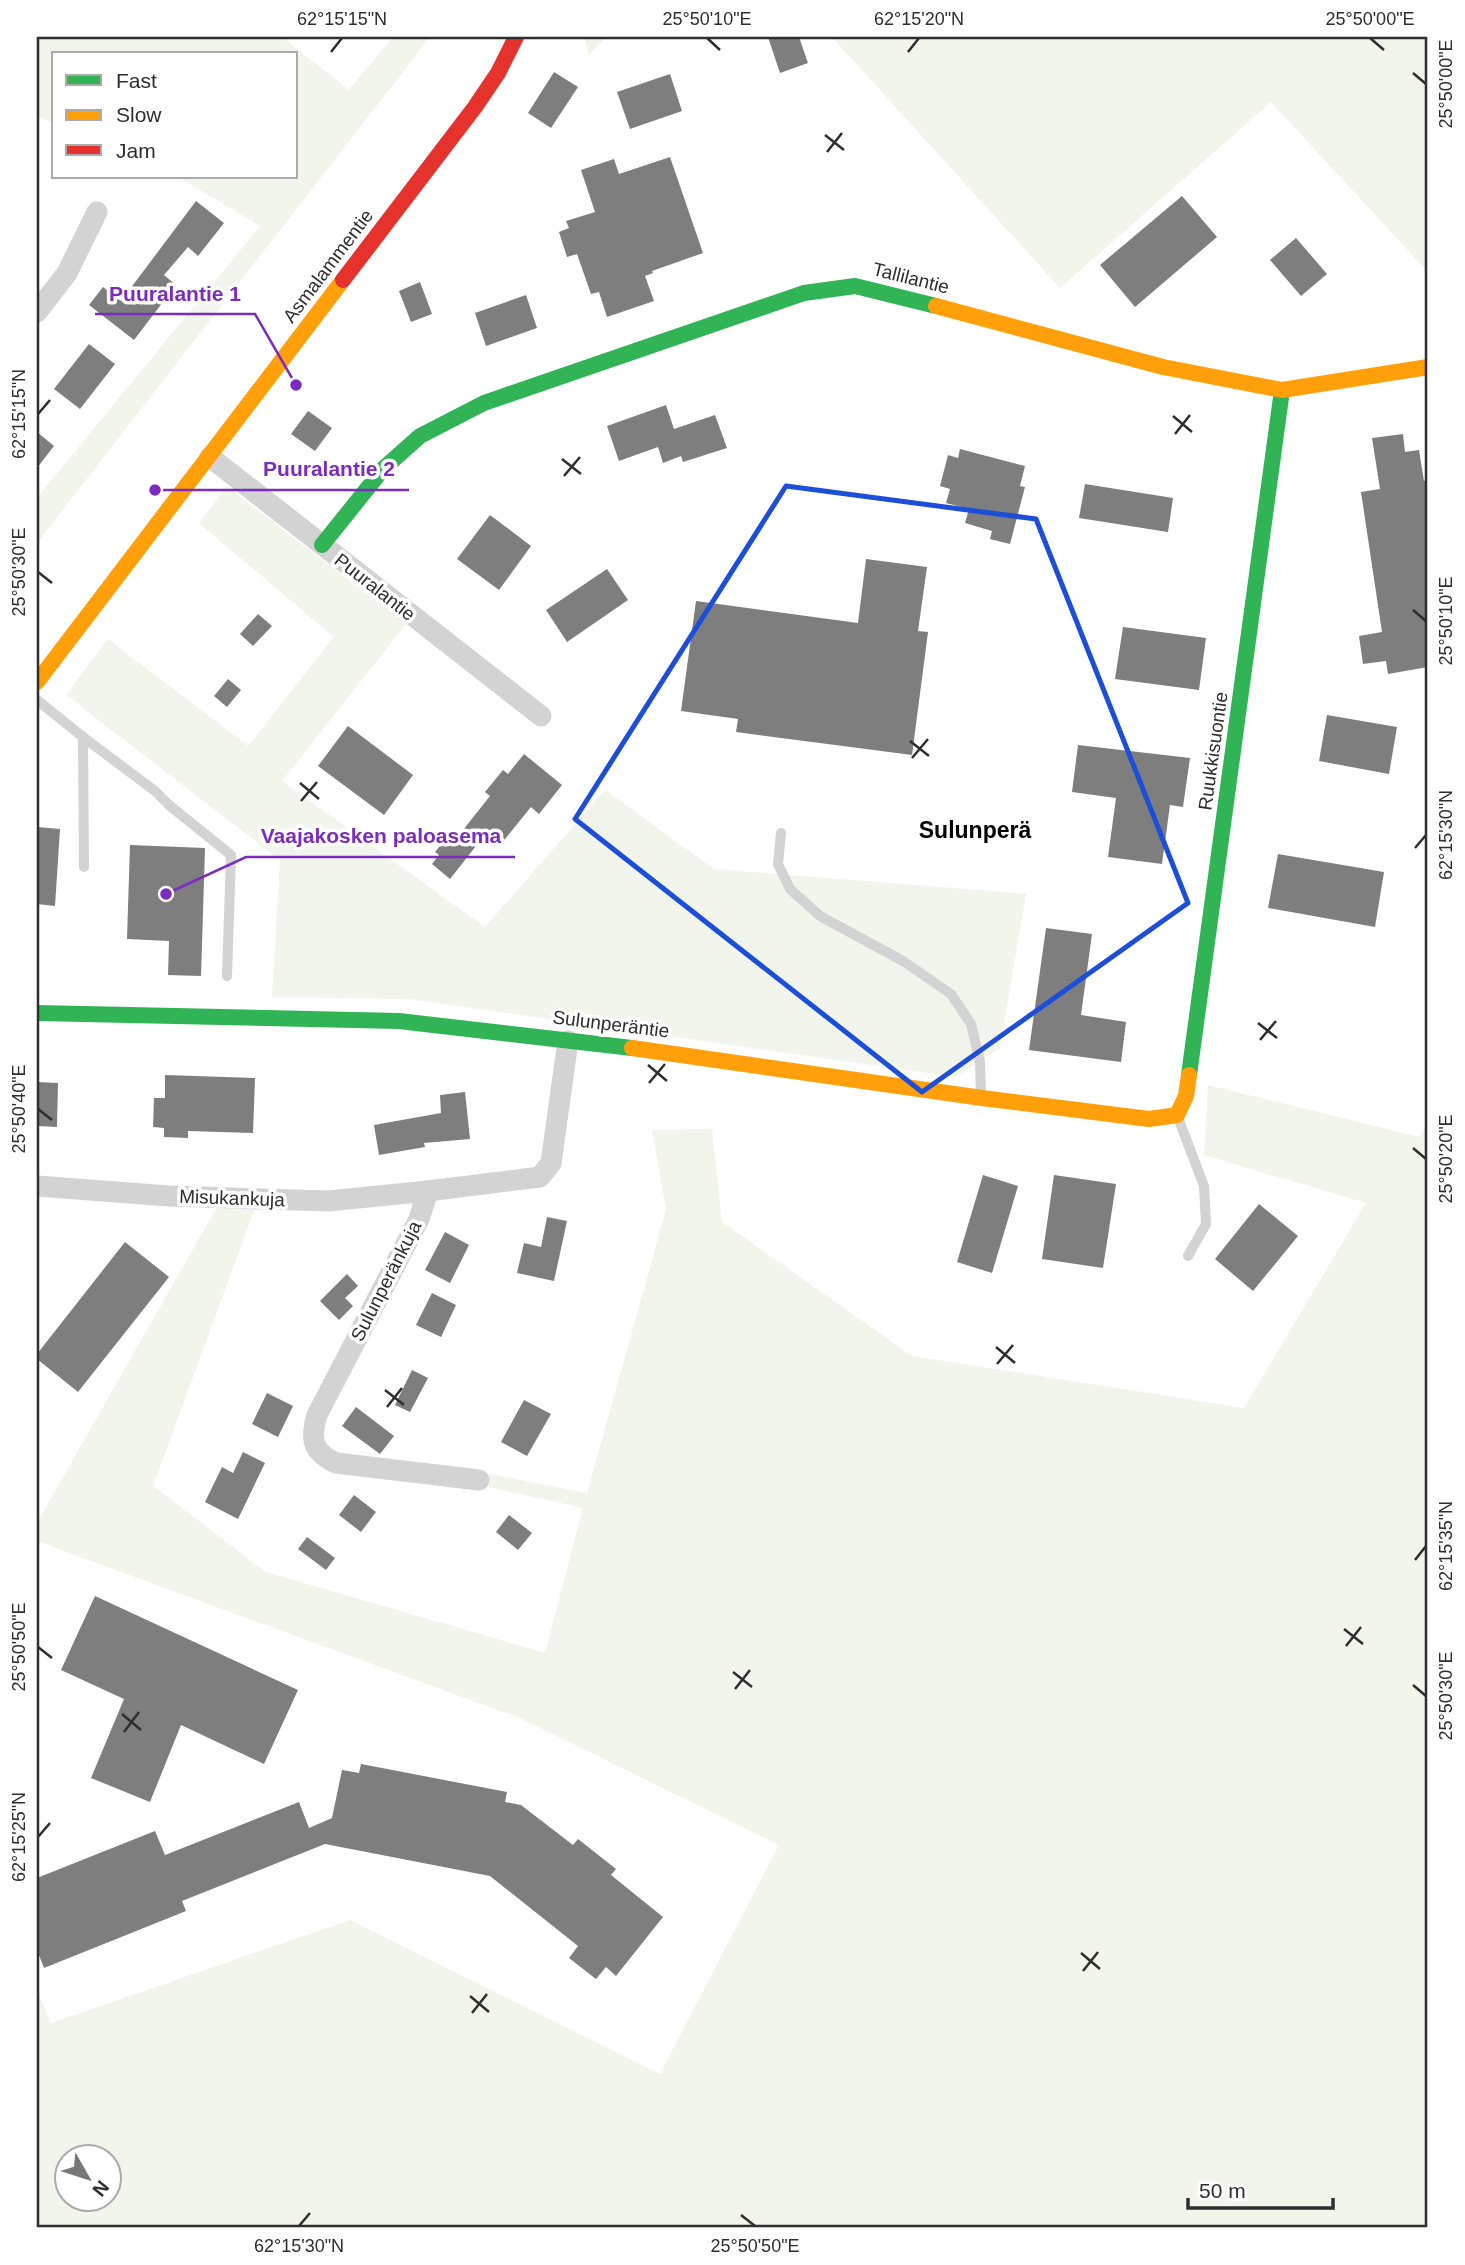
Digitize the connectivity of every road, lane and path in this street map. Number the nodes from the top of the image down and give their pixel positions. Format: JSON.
{"nodes":[{"id":1,"x":516,"y":37,"type":"edge"},
{"id":2,"x":97,"y":212,"type":"dead end"},
{"id":3,"x":37,"y":312,"type":"edge"},
{"id":4,"x":1428,"y":367,"type":"edge"},
{"id":5,"x":1282,"y":390,"type":"junction"},
{"id":6,"x":210,"y":457,"type":"junction"},
{"id":7,"x":322,"y":545,"type":"junction"},
{"id":8,"x":37,"y":682,"type":"edge"},
{"id":9,"x":37,"y":700,"type":"edge"},
{"id":10,"x":541,"y":716,"type":"dead end"},
{"id":11,"x":83,"y":737,"type":"junction"},
{"id":12,"x":780,"y":833,"type":"dead end"},
{"id":13,"x":84,"y":867,"type":"dead end"},
{"id":14,"x":227,"y":976,"type":"dead end"},
{"id":15,"x":37,"y":1013,"type":"edge"},
{"id":16,"x":568,"y":1041,"type":"junction"},
{"id":17,"x":982,"y":1098,"type":"junction"},
{"id":18,"x":1177,"y":1115,"type":"junction"},
{"id":19,"x":37,"y":1186,"type":"edge"},
{"id":20,"x":428,"y":1191,"type":"junction"},
{"id":21,"x":1188,"y":1256,"type":"dead end"},
{"id":22,"x":479,"y":1480,"type":"dead end"}],
"edges":[{"from":1,"to":6,"type":"street","name":"Asmalammentie"},
{"from":2,"to":3,"type":"street"},
{"from":4,"to":5,"type":"street","name":"Tallilantie"},
{"from":5,"to":7,"type":"street","name":"Tallilantie"},
{"from":5,"to":18,"type":"street","name":"Ruukkisuontie"},
{"from":6,"to":7,"type":"street","name":"Puuralantie"},
{"from":6,"to":8,"type":"street","name":"Asmalammentie"},
{"from":7,"to":10,"type":"street","name":"Puuralantie"},
{"from":9,"to":11,"type":"lane"},
{"from":11,"to":13,"type":"lane"},
{"from":11,"to":14,"type":"lane"},
{"from":12,"to":17,"type":"lane"},
{"from":15,"to":16,"type":"street","name":"Sulunperäntie"},
{"from":16,"to":17,"type":"street","name":"Sulunperäntie"},
{"from":16,"to":20,"type":"street"},
{"from":17,"to":18,"type":"street","name":"Sulunperäntie"},
{"from":18,"to":21,"type":"lane"},
{"from":19,"to":20,"type":"street","name":"Misukankuja"},
{"from":20,"to":22,"type":"street","name":"Sulunperänkuja"}]}
